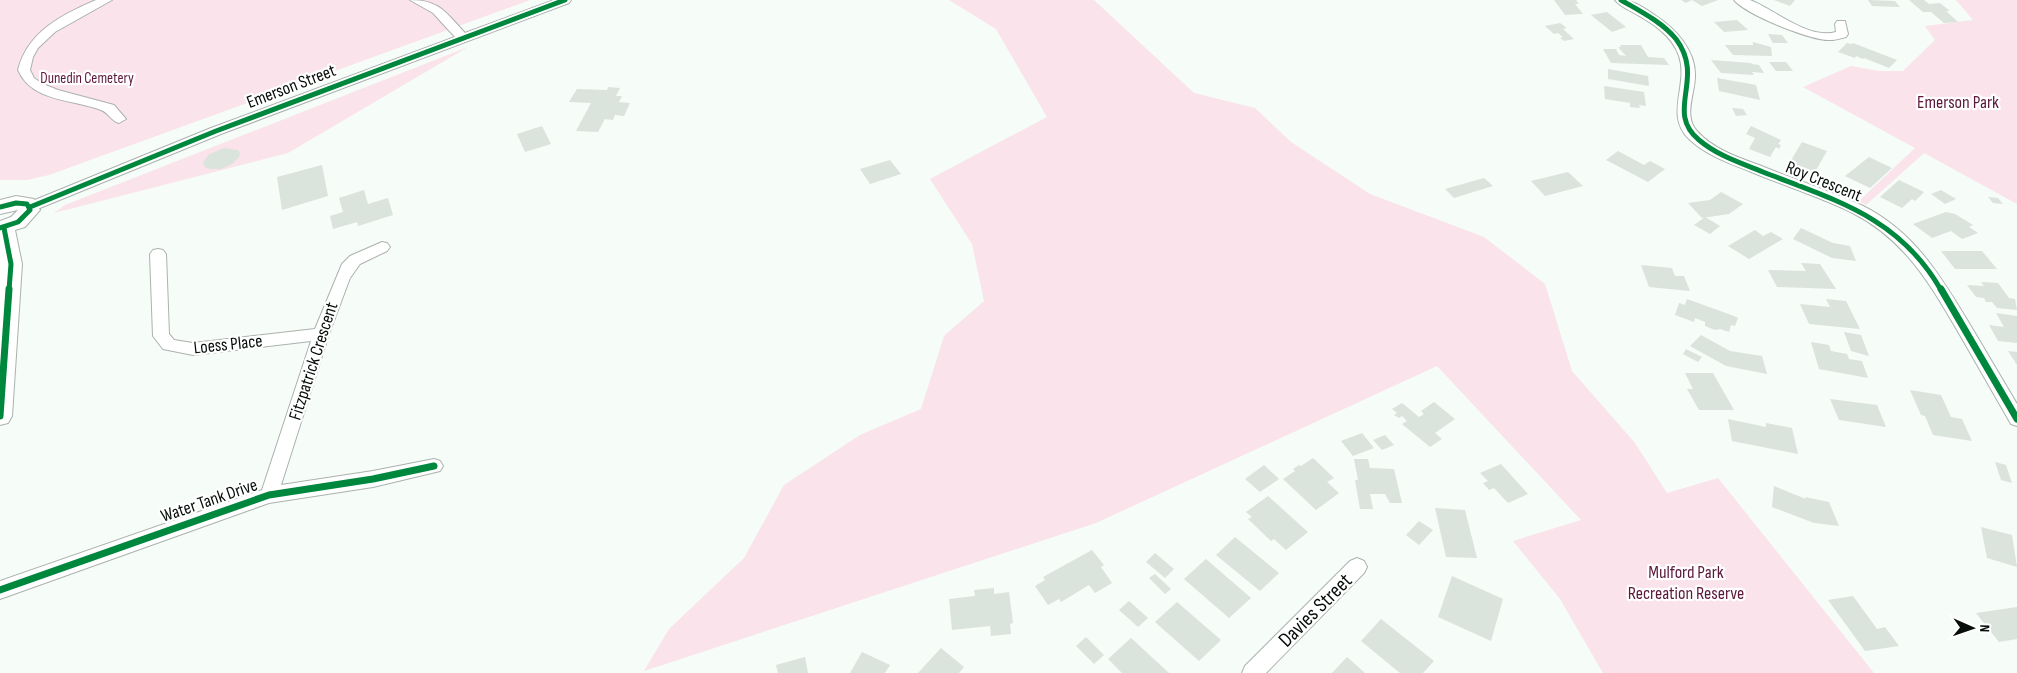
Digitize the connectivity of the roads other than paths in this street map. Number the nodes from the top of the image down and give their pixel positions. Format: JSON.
{"nodes":[{"id":1,"x":106,"y":0,"type":"edge"},
{"id":2,"x":416,"y":0,"type":"edge"},
{"id":3,"x":565,"y":0,"type":"edge"},
{"id":4,"x":1740,"y":0,"type":"edge"},
{"id":5,"x":1625,"y":1,"type":"edge"},
{"id":6,"x":439,"y":5,"type":"edge"},
{"id":7,"x":1841,"y":24,"type":"dead end"},
{"id":8,"x":463,"y":38,"type":"junction"},
{"id":9,"x":119,"y":120,"type":"dead end"},
{"id":10,"x":30,"y":207,"type":"joint"},
{"id":11,"x":1,"y":221,"type":"edge"},
{"id":12,"x":382,"y":247,"type":"dead end"},
{"id":13,"x":158,"y":254,"type":"dead end"},
{"id":14,"x":321,"y":334,"type":"junction"},
{"id":15,"x":0,"y":416,"type":"edge"},
{"id":16,"x":2017,"y":419,"type":"edge"},
{"id":17,"x":434,"y":466,"type":"dead end"},
{"id":18,"x":269,"y":495,"type":"junction"},
{"id":19,"x":1357,"y":568,"type":"dead end"},
{"id":20,"x":0,"y":590,"type":"edge"},
{"id":21,"x":1252,"y":673,"type":"edge"}],
"edges":[{"from":1,"to":9,"type":"street"},
{"from":2,"to":6,"type":"street"},
{"from":3,"to":8,"type":"street","name":"Emerson Street"},
{"from":4,"to":7,"type":"street"},
{"from":5,"to":16,"type":"street","name":"Roy Crescent"},
{"from":6,"to":8,"type":"street"},
{"from":8,"to":10,"type":"street","name":"Emerson Street"},
{"from":10,"to":11,"type":"main road"},
{"from":11,"to":15,"type":"main road"},
{"from":12,"to":14,"type":"street","name":"Fitzpatrick Crescent"},
{"from":13,"to":14,"type":"street","name":"Loess Place"},
{"from":14,"to":18,"type":"street","name":"Fitzpatrick Crescent"},
{"from":17,"to":18,"type":"street","name":"Water Tank Drive"},
{"from":18,"to":20,"type":"street","name":"Water Tank Drive"},
{"from":19,"to":21,"type":"street","name":"Davies Street"}]}
